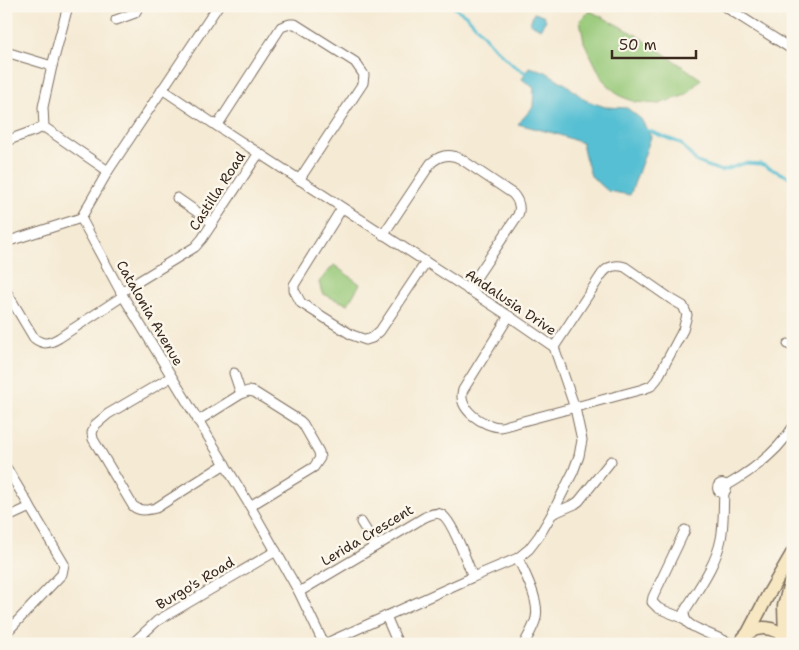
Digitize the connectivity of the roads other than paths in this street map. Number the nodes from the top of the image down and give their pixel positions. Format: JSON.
{"nodes":[{"id":1,"x":68,"y":6,"type":"edge"},
{"id":2,"x":140,"y":6,"type":"edge"},
{"id":3,"x":218,"y":6,"type":"edge"},
{"id":4,"x":724,"y":6,"type":"edge"},
{"id":5,"x":116,"y":20,"type":"dead end"},
{"id":6,"x":793,"y":50,"type":"edge"},
{"id":7,"x":6,"y":52,"type":"edge"},
{"id":8,"x":52,"y":66,"type":"junction"},
{"id":9,"x":162,"y":89,"type":"junction"},
{"id":10,"x":217,"y":126,"type":"junction"},
{"id":11,"x":44,"y":127,"type":"junction"},
{"id":12,"x":6,"y":141,"type":"edge"},
{"id":13,"x":259,"y":153,"type":"junction"},
{"id":14,"x":108,"y":171,"type":"junction"},
{"id":15,"x":300,"y":180,"type":"junction"},
{"id":16,"x":177,"y":198,"type":"dead end"},
{"id":17,"x":342,"y":208,"type":"junction"},
{"id":18,"x":81,"y":218,"type":"junction"},
{"id":19,"x":212,"y":223,"type":"junction"},
{"id":20,"x":384,"y":235,"type":"junction"},
{"id":21,"x":6,"y":242,"type":"edge"},
{"id":22,"x":426,"y":262,"type":"junction"},
{"id":23,"x":468,"y":290,"type":"junction"},
{"id":24,"x":6,"y":291,"type":"edge"},
{"id":25,"x":122,"y":294,"type":"junction"},
{"id":26,"x":509,"y":316,"type":"junction"},
{"id":27,"x":554,"y":348,"type":"junction"},
{"id":28,"x":234,"y":374,"type":"dead end"},
{"id":29,"x":171,"y":377,"type":"junction"},
{"id":30,"x":241,"y":394,"type":"junction"},
{"id":31,"x":574,"y":408,"type":"junction"},
{"id":32,"x":198,"y":421,"type":"junction"},
{"id":33,"x":793,"y":427,"type":"edge"},
{"id":34,"x":611,"y":461,"type":"dead end"},
{"id":35,"x":225,"y":464,"type":"junction"},
{"id":36,"x":6,"y":467,"type":"edge"},
{"id":37,"x":250,"y":506,"type":"junction"},
{"id":38,"x":30,"y":507,"type":"junction"},
{"id":39,"x":552,"y":514,"type":"junction"},
{"id":40,"x":6,"y":518,"type":"edge"},
{"id":41,"x":362,"y":522,"type":"dead end"},
{"id":42,"x":685,"y":530,"type":"dead end"},
{"id":43,"x":376,"y":546,"type":"junction"},
{"id":44,"x":276,"y":551,"type":"junction"},
{"id":45,"x":793,"y":552,"type":"edge"},
{"id":46,"x":518,"y":558,"type":"junction"},
{"id":47,"x":793,"y":572,"type":"edge"},
{"id":48,"x":473,"y":577,"type":"junction"},
{"id":49,"x":299,"y":592,"type":"junction"},
{"id":50,"x":386,"y":616,"type":"junction"},
{"id":51,"x":685,"y":619,"type":"junction"},
{"id":52,"x":6,"y":632,"type":"edge"},
{"id":53,"x":748,"y":633,"type":"junction"},
{"id":54,"x":786,"y":641,"type":"edge"},
{"id":55,"x":326,"y":642,"type":"edge"},
{"id":56,"x":132,"y":644,"type":"edge"},
{"id":57,"x":398,"y":644,"type":"edge"},
{"id":58,"x":524,"y":644,"type":"edge"},
{"id":59,"x":733,"y":644,"type":"edge"},
{"id":60,"x":740,"y":644,"type":"edge"}],
"edges":[{"from":1,"to":8,"type":"street"},
{"from":2,"to":5,"type":"street"},
{"from":3,"to":9,"type":"street"},
{"from":4,"to":6,"type":"street"},
{"from":7,"to":8,"type":"street"},
{"from":8,"to":11,"type":"street"},
{"from":9,"to":10,"type":"street","name":"Andalusia Drive"},
{"from":9,"to":14,"type":"street"},
{"from":10,"to":13,"type":"street","name":"Andalusia Drive"},
{"from":10,"to":15,"type":"street"},
{"from":11,"to":12,"type":"street"},
{"from":11,"to":14,"type":"street"},
{"from":13,"to":15,"type":"street","name":"Andalusia Drive"},
{"from":13,"to":19,"type":"street","name":"Castilla Road"},
{"from":14,"to":18,"type":"street"},
{"from":15,"to":17,"type":"street","name":"Andalusia Drive"},
{"from":16,"to":19,"type":"street"},
{"from":17,"to":20,"type":"street","name":"Andalusia Drive"},
{"from":17,"to":22,"type":"street"},
{"from":18,"to":21,"type":"street"},
{"from":18,"to":25,"type":"street","name":"Catalonia Avenue"},
{"from":19,"to":25,"type":"street","name":"Castilla Road"},
{"from":20,"to":22,"type":"street","name":"Andalusia Drive"},
{"from":20,"to":23,"type":"street"},
{"from":22,"to":23,"type":"street","name":"Andalusia Drive"},
{"from":23,"to":26,"type":"street","name":"Andalusia Drive"},
{"from":24,"to":25,"type":"street","name":"Castilla Road"},
{"from":25,"to":29,"type":"street","name":"Catalonia Avenue"},
{"from":26,"to":27,"type":"street","name":"Andalusia Drive"},
{"from":26,"to":31,"type":"street"},
{"from":27,"to":31,"type":"street","name":"Andalusia Drive"},
{"from":27,"to":31,"type":"street"},
{"from":28,"to":30,"type":"street"},
{"from":29,"to":32,"type":"street","name":"Catalonia Avenue"},
{"from":29,"to":35,"type":"street"},
{"from":30,"to":32,"type":"street"},
{"from":30,"to":37,"type":"street"},
{"from":31,"to":39,"type":"street","name":"Andalusia Drive"},
{"from":32,"to":35,"type":"street","name":"Catalonia Avenue"},
{"from":33,"to":51,"type":"street"},
{"from":34,"to":39,"type":"street"},
{"from":35,"to":37,"type":"street","name":"Catalonia Avenue"},
{"from":36,"to":38,"type":"street"},
{"from":37,"to":44,"type":"street","name":"Catalonia Avenue"},
{"from":38,"to":40,"type":"street"},
{"from":38,"to":52,"type":"street"},
{"from":39,"to":46,"type":"street","name":"Andalusia Drive"},
{"from":41,"to":43,"type":"street"},
{"from":42,"to":51,"type":"street"},
{"from":43,"to":48,"type":"street","name":"Lerida Crescent"},
{"from":43,"to":49,"type":"street","name":"Lerida Crescent"},
{"from":44,"to":49,"type":"street","name":"Catalonia Avenue"},
{"from":44,"to":56,"type":"street","name":"Burgo's Road"},
{"from":45,"to":53,"type":"street"},
{"from":46,"to":48,"type":"street","name":"Andalusia Drive"},
{"from":46,"to":58,"type":"street"},
{"from":47,"to":54,"type":"street"},
{"from":48,"to":50,"type":"street","name":"Andalusia Drive"},
{"from":49,"to":55,"type":"street","name":"Catalonia Avenue"},
{"from":50,"to":55,"type":"street","name":"Andalusia Drive"},
{"from":50,"to":57,"type":"street"},
{"from":51,"to":59,"type":"street"},
{"from":53,"to":54,"type":"street"},
{"from":53,"to":60,"type":"street"}]}
